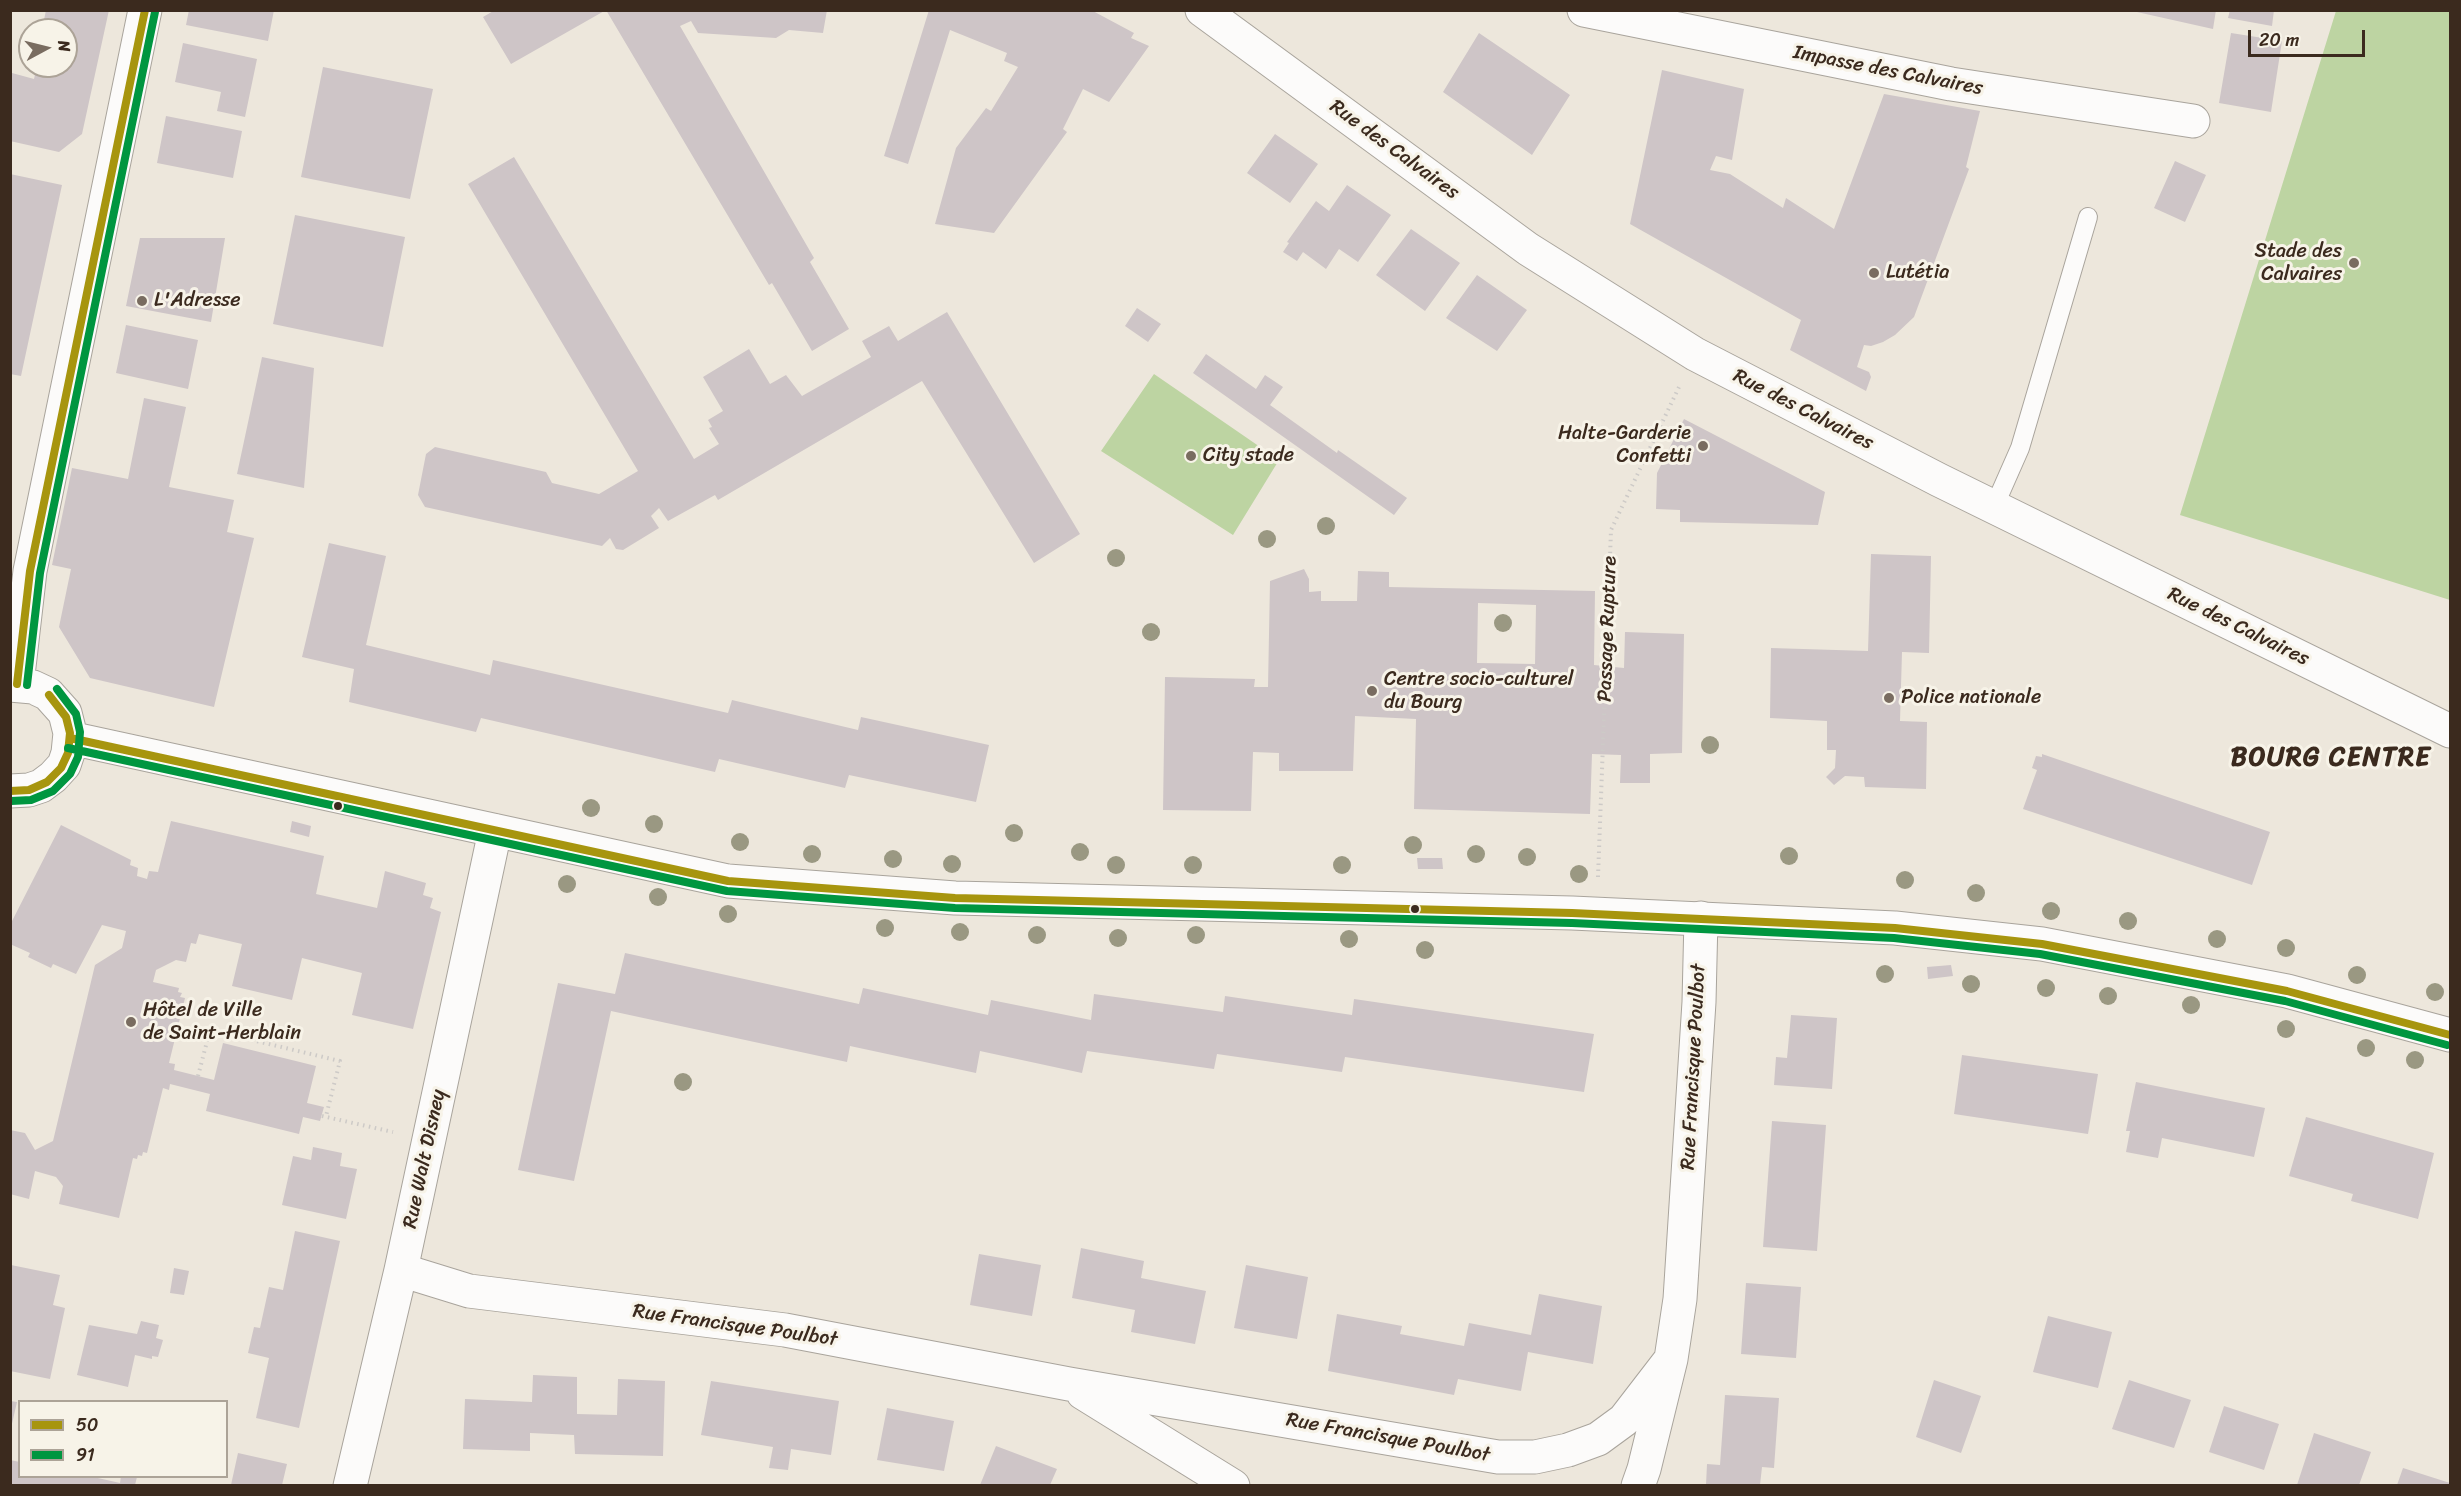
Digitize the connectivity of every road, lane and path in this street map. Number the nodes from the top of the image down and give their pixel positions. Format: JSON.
{"nodes":[{"id":1,"x":145,"y":10,"type":"edge"},
{"id":2,"x":1584,"y":10,"type":"edge"},
{"id":3,"x":1210,"y":12,"type":"edge"},
{"id":4,"x":2193,"y":122,"type":"dead end"},
{"id":5,"x":2088,"y":217,"type":"dead end"},
{"id":6,"x":1695,"y":354,"type":"junction"},
{"id":7,"x":1995,"y":507,"type":"junction"},
{"id":8,"x":14,"y":684,"type":"edge"},
{"id":9,"x":2451,"y":731,"type":"edge"},
{"id":10,"x":70,"y":738,"type":"junction"},
{"id":11,"x":10,"y":791,"type":"edge"},
{"id":12,"x":495,"y":831,"type":"junction"},
{"id":13,"x":1621,"y":915,"type":"junction"},
{"id":14,"x":1701,"y":918,"type":"junction"},
{"id":15,"x":2451,"y":1035,"type":"edge"},
{"id":16,"x":198,"y":1076,"type":"dead end"},
{"id":17,"x":430,"y":1139,"type":"junction"},
{"id":18,"x":402,"y":1270,"type":"junction"},
{"id":19,"x":1671,"y":1359,"type":"junction"},
{"id":20,"x":1069,"y":1384,"type":"junction"},
{"id":21,"x":350,"y":1485,"type":"edge"},
{"id":22,"x":1233,"y":1485,"type":"edge"},
{"id":23,"x":1638,"y":1485,"type":"edge"}],
"edges":[{"from":1,"to":8,"type":"street"},
{"from":2,"to":4,"type":"street","name":"Impasse des Calvaires"},
{"from":3,"to":6,"type":"street","name":"Rue des Calvaires"},
{"from":5,"to":7,"type":"lane"},
{"from":6,"to":7,"type":"street","name":"Rue des Calvaires"},
{"from":6,"to":13,"type":"path","name":"Passage Rupture"},
{"from":7,"to":9,"type":"street","name":"Rue des Calvaires"},
{"from":8,"to":10,"type":"street"},
{"from":10,"to":11,"type":"street"},
{"from":10,"to":12,"type":"street"},
{"from":12,"to":13,"type":"street"},
{"from":12,"to":17,"type":"street","name":"Rue Walt Disney"},
{"from":13,"to":14,"type":"street"},
{"from":14,"to":15,"type":"street"},
{"from":14,"to":19,"type":"street","name":"Rue Francisque Poulbot"},
{"from":16,"to":17,"type":"path"},
{"from":17,"to":18,"type":"street","name":"Rue Walt Disney"},
{"from":18,"to":20,"type":"street","name":"Rue Francisque Poulbot"},
{"from":18,"to":21,"type":"street","name":"Rue Walt Disney"},
{"from":19,"to":20,"type":"street","name":"Rue Francisque Poulbot"},
{"from":19,"to":23,"type":"street","name":"Rue Francisque Poulbot"},
{"from":20,"to":22,"type":"street","name":"Rue Francisque Poulbot"}]}
